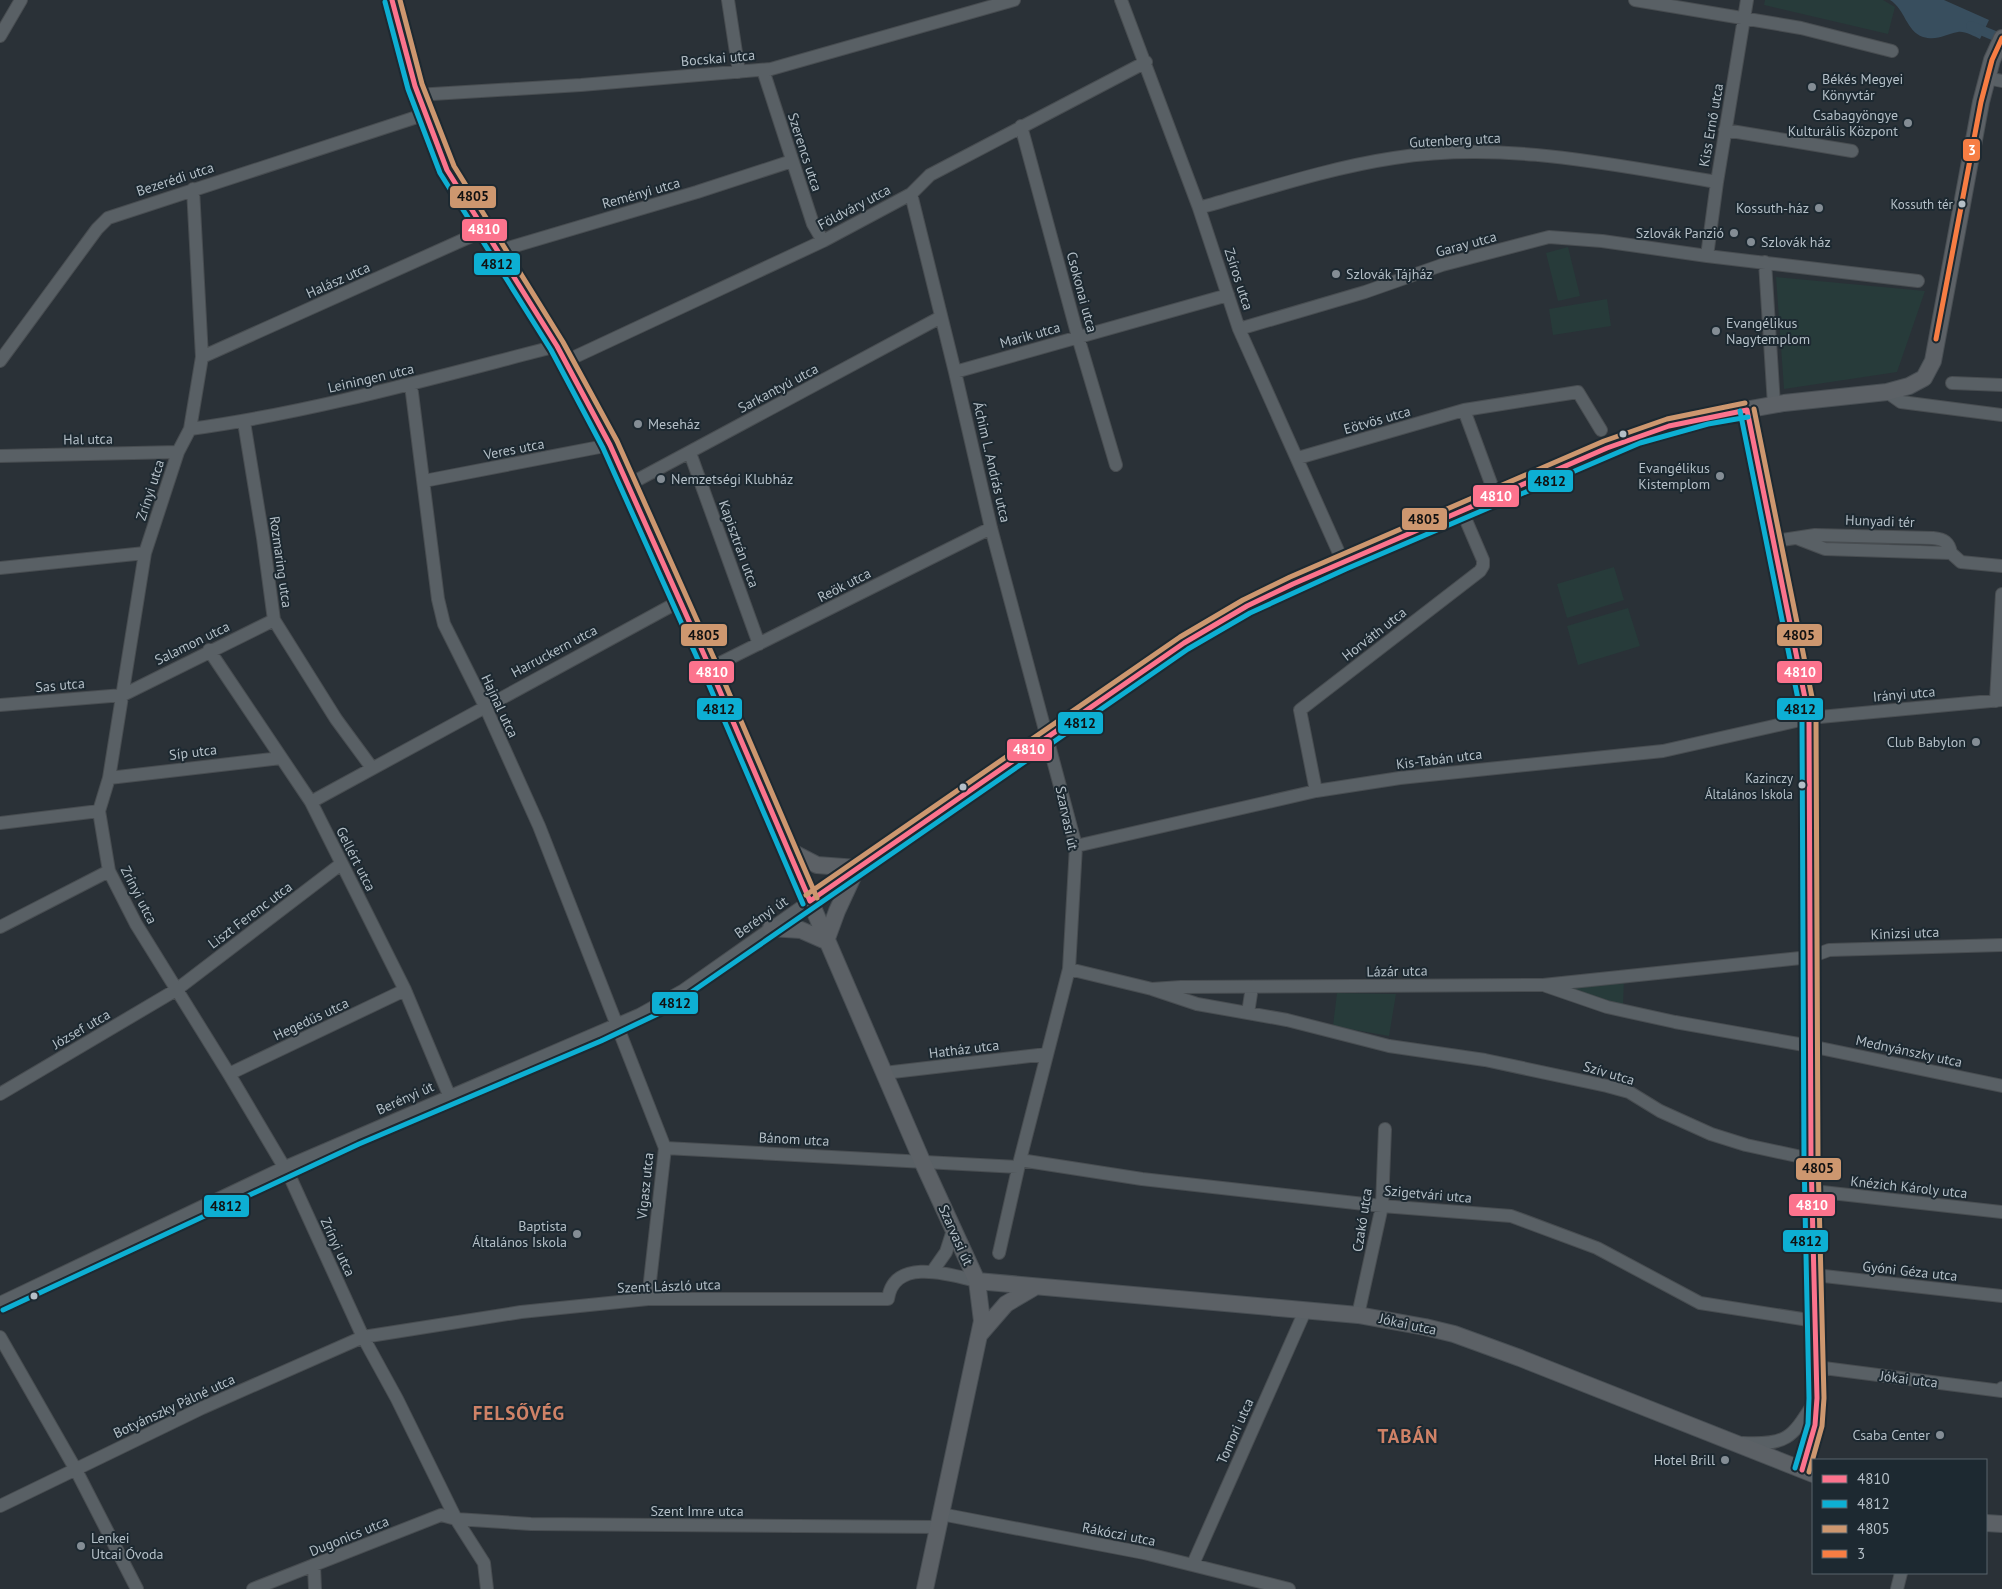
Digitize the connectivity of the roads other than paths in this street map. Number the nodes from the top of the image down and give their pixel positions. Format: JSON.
{"nodes":[{"id":1,"x":21,"y":0,"type":"edge"},
{"id":2,"x":392,"y":0,"type":"edge"},
{"id":3,"x":728,"y":0,"type":"edge"},
{"id":4,"x":1014,"y":0,"type":"edge"},
{"id":5,"x":1122,"y":0,"type":"edge"},
{"id":6,"x":1635,"y":0,"type":"edge"},
{"id":7,"x":1748,"y":0,"type":"edge"},
{"id":8,"x":1745,"y":17,"type":"junction"},
{"id":9,"x":0,"y":36,"type":"edge"},
{"id":10,"x":2002,"y":38,"type":"edge"},
{"id":11,"x":1892,"y":50,"type":"dead end"},
{"id":12,"x":1146,"y":62,"type":"junction"},
{"id":13,"x":763,"y":70,"type":"junction"},
{"id":14,"x":739,"y":72,"type":"junction"},
{"id":15,"x":1995,"y":79,"type":"edge"},
{"id":16,"x":416,"y":95,"type":"junction"},
{"id":17,"x":422,"y":115,"type":"junction"},
{"id":18,"x":1021,"y":126,"type":"junction"},
{"id":19,"x":1725,"y":130,"type":"junction"},
{"id":20,"x":1852,"y":151,"type":"dead end"},
{"id":21,"x":792,"y":161,"type":"junction"},
{"id":22,"x":1716,"y":182,"type":"junction"},
{"id":23,"x":193,"y":189,"type":"junction"},
{"id":24,"x":911,"y":194,"type":"junction"},
{"id":25,"x":1200,"y":208,"type":"junction"},
{"id":26,"x":485,"y":230,"type":"junction"},
{"id":27,"x":822,"y":242,"type":"junction"},
{"id":28,"x":498,"y":251,"type":"junction"},
{"id":29,"x":1707,"y":256,"type":"junction"},
{"id":30,"x":1765,"y":262,"type":"junction"},
{"id":31,"x":1918,"y":281,"type":"dead end"},
{"id":32,"x":1228,"y":295,"type":"junction"},
{"id":33,"x":941,"y":317,"type":"junction"},
{"id":34,"x":1240,"y":329,"type":"junction"},
{"id":35,"x":1078,"y":337,"type":"junction"},
{"id":36,"x":557,"y":346,"type":"junction"},
{"id":37,"x":202,"y":357,"type":"junction"},
{"id":38,"x":0,"y":361,"type":"edge"},
{"id":39,"x":566,"y":361,"type":"junction"},
{"id":40,"x":956,"y":372,"type":"junction"},
{"id":41,"x":1952,"y":383,"type":"dead end"},
{"id":42,"x":411,"y":385,"type":"junction"},
{"id":43,"x":2002,"y":385,"type":"edge"},
{"id":44,"x":1887,"y":392,"type":"junction"},
{"id":45,"x":1774,"y":405,"type":"junction"},
{"id":46,"x":1464,"y":410,"type":"junction"},
{"id":47,"x":1747,"y":410,"type":"junction"},
{"id":48,"x":2002,"y":415,"type":"edge"},
{"id":49,"x":244,"y":422,"type":"junction"},
{"id":50,"x":190,"y":429,"type":"junction"},
{"id":51,"x":1601,"y":430,"type":"dead end"},
{"id":52,"x":610,"y":446,"type":"junction"},
{"id":53,"x":178,"y":452,"type":"junction"},
{"id":54,"x":690,"y":453,"type":"junction"},
{"id":55,"x":0,"y":456,"type":"edge"},
{"id":56,"x":1298,"y":458,"type":"junction"},
{"id":57,"x":1116,"y":464,"type":"dead end"},
{"id":58,"x":424,"y":481,"type":"junction"},
{"id":59,"x":628,"y":485,"type":"junction"},
{"id":60,"x":1496,"y":497,"type":"junction"},
{"id":61,"x":1462,"y":511,"type":"junction"},
{"id":62,"x":991,"y":528,"type":"junction"},
{"id":63,"x":1775,"y":541,"type":"junction"},
{"id":64,"x":145,"y":553,"type":"junction"},
{"id":65,"x":1343,"y":562,"type":"junction"},
{"id":66,"x":2002,"y":566,"type":"edge"},
{"id":67,"x":0,"y":568,"type":"edge"},
{"id":68,"x":2002,"y":594,"type":"edge"},
{"id":69,"x":680,"y":601,"type":"junction"},
{"id":70,"x":274,"y":620,"type":"junction"},
{"id":71,"x":759,"y":644,"type":"junction"},
{"id":72,"x":210,"y":650,"type":"junction"},
{"id":73,"x":710,"y":668,"type":"junction"},
{"id":74,"x":123,"y":694,"type":"junction"},
{"id":75,"x":1999,"y":700,"type":"edge"},
{"id":76,"x":0,"y":705,"type":"edge"},
{"id":77,"x":484,"y":706,"type":"junction"},
{"id":78,"x":1809,"y":718,"type":"junction"},
{"id":79,"x":1048,"y":736,"type":"junction"},
{"id":80,"x":281,"y":758,"type":"junction"},
{"id":81,"x":372,"y":768,"type":"junction"},
{"id":82,"x":109,"y":778,"type":"junction"},
{"id":83,"x":1316,"y":791,"type":"junction"},
{"id":84,"x":311,"y":802,"type":"junction"},
{"id":85,"x":99,"y":810,"type":"junction"},
{"id":86,"x":0,"y":822,"type":"edge"},
{"id":87,"x":1076,"y":846,"type":"junction"},
{"id":88,"x":788,"y":850,"type":"junction"},
{"id":89,"x":341,"y":864,"type":"junction"},
{"id":90,"x":857,"y":868,"type":"junction"},
{"id":91,"x":109,"y":871,"type":"junction"},
{"id":92,"x":810,"y":901,"type":"junction"},
{"id":93,"x":0,"y":927,"type":"edge"},
{"id":94,"x":771,"y":928,"type":"junction"},
{"id":95,"x":826,"y":941,"type":"junction"},
{"id":96,"x":2002,"y":945,"type":"edge"},
{"id":97,"x":1810,"y":957,"type":"junction"},
{"id":98,"x":1069,"y":969,"type":"junction"},
{"id":99,"x":1543,"y":985,"type":"junction"},
{"id":100,"x":1252,"y":988,"type":"junction"},
{"id":101,"x":1152,"y":989,"type":"junction"},
{"id":102,"x":176,"y":990,"type":"junction"},
{"id":103,"x":405,"y":990,"type":"junction"},
{"id":104,"x":1248,"y":1013,"type":"junction"},
{"id":105,"x":617,"y":1026,"type":"junction"},
{"id":106,"x":1389,"y":1046,"type":"joint"},
{"id":107,"x":1810,"y":1046,"type":"junction"},
{"id":108,"x":1047,"y":1054,"type":"junction"},
{"id":109,"x":884,"y":1073,"type":"junction"},
{"id":110,"x":229,"y":1074,"type":"junction"},
{"id":111,"x":2002,"y":1086,"type":"edge"},
{"id":112,"x":0,"y":1094,"type":"edge"},
{"id":113,"x":449,"y":1095,"type":"junction"},
{"id":114,"x":1385,"y":1129,"type":"dead end"},
{"id":115,"x":665,"y":1148,"type":"junction"},
{"id":116,"x":1811,"y":1159,"type":"junction"},
{"id":117,"x":922,"y":1161,"type":"junction"},
{"id":118,"x":1019,"y":1164,"type":"junction"},
{"id":119,"x":283,"y":1168,"type":"junction"},
{"id":120,"x":1813,"y":1191,"type":"junction"},
{"id":121,"x":1382,"y":1206,"type":"junction"},
{"id":122,"x":2002,"y":1212,"type":"edge"},
{"id":123,"x":953,"y":1230,"type":"junction"},
{"id":124,"x":999,"y":1253,"type":"dead end"},
{"id":125,"x":932,"y":1272,"type":"junction"},
{"id":126,"x":1815,"y":1275,"type":"junction"},
{"id":127,"x":977,"y":1281,"type":"junction"},
{"id":128,"x":1033,"y":1288,"type":"junction"},
{"id":129,"x":2002,"y":1296,"type":"edge"},
{"id":130,"x":648,"y":1299,"type":"junction"},
{"id":131,"x":0,"y":1304,"type":"edge"},
{"id":132,"x":1304,"y":1311,"type":"junction"},
{"id":133,"x":1358,"y":1315,"type":"junction"},
{"id":134,"x":1815,"y":1321,"type":"junction"},
{"id":135,"x":980,"y":1334,"type":"junction"},
{"id":136,"x":0,"y":1337,"type":"edge"},
{"id":137,"x":364,"y":1337,"type":"junction"},
{"id":138,"x":1816,"y":1367,"type":"junction"},
{"id":139,"x":2002,"y":1389,"type":"edge"},
{"id":140,"x":1817,"y":1398,"type":"junction"},
{"id":141,"x":1733,"y":1443,"type":"junction"},
{"id":142,"x":76,"y":1470,"type":"junction"},
{"id":143,"x":1808,"y":1472,"type":"edge"},
{"id":144,"x":0,"y":1506,"type":"edge"},
{"id":145,"x":456,"y":1520,"type":"junction"},
{"id":146,"x":940,"y":1520,"type":"junction"},
{"id":147,"x":1987,"y":1523,"type":"edge"},
{"id":148,"x":2002,"y":1524,"type":"edge"},
{"id":149,"x":1193,"y":1564,"type":"junction"},
{"id":150,"x":314,"y":1566,"type":"junction"},
{"id":151,"x":1901,"y":1574,"type":"edge"},
{"id":152,"x":137,"y":1589,"type":"edge"},
{"id":153,"x":253,"y":1589,"type":"edge"},
{"id":154,"x":315,"y":1589,"type":"edge"},
{"id":155,"x":488,"y":1589,"type":"edge"},
{"id":156,"x":925,"y":1589,"type":"edge"},
{"id":157,"x":1288,"y":1589,"type":"edge"},
{"id":158,"x":1897,"y":1589,"type":"edge"}],
"edges":[{"from":1,"to":9,"type":"street"},
{"from":2,"to":16,"type":"main road","name":"Szarvasi út"},
{"from":3,"to":14,"type":"street"},
{"from":4,"to":13,"type":"street","name":"Bocskai utca"},
{"from":5,"to":12,"type":"street","name":"Zsíros utca"},
{"from":6,"to":8,"type":"street"},
{"from":7,"to":8,"type":"street","name":"Kiss Ernő utca"},
{"from":8,"to":11,"type":"street"},
{"from":8,"to":19,"type":"street","name":"Kiss Ernő utca"},
{"from":10,"to":15,"type":"main road"},
{"from":12,"to":18,"type":"street","name":"Földváry utca"},
{"from":12,"to":25,"type":"street","name":"Zsíros utca"},
{"from":13,"to":14,"type":"street","name":"Bocskai utca"},
{"from":13,"to":21,"type":"street","name":"Szerencs utca"},
{"from":14,"to":16,"type":"street","name":"Bocskai utca"},
{"from":15,"to":44,"type":"main road"},
{"from":16,"to":17,"type":"main road","name":"Szarvasi út"},
{"from":17,"to":23,"type":"street","name":"Bezerédi utca"},
{"from":17,"to":26,"type":"main road","name":"Szarvasi út"},
{"from":18,"to":24,"type":"street","name":"Földváry utca"},
{"from":18,"to":35,"type":"street","name":"Csokonai utca"},
{"from":19,"to":20,"type":"street"},
{"from":19,"to":22,"type":"street","name":"Kiss Ernő utca"},
{"from":21,"to":27,"type":"street","name":"Szerencs utca"},
{"from":21,"to":28,"type":"street","name":"Reményi utca"},
{"from":22,"to":25,"type":"street","name":"Gutenberg utca"},
{"from":22,"to":29,"type":"street","name":"Kiss Ernő utca"},
{"from":23,"to":37,"type":"street","name":"Zrínyi utca"},
{"from":23,"to":38,"type":"street","name":"Bezerédi utca"},
{"from":24,"to":27,"type":"street","name":"Földváry utca"},
{"from":24,"to":33,"type":"street","name":"Áchim L. András utca"},
{"from":25,"to":32,"type":"street","name":"Zsíros utca"},
{"from":26,"to":28,"type":"main road","name":"Szarvasi út"},
{"from":26,"to":37,"type":"street","name":"Halász utca"},
{"from":27,"to":39,"type":"street","name":"Földváry utca"},
{"from":28,"to":36,"type":"main road","name":"Szarvasi út"},
{"from":29,"to":30,"type":"street"},
{"from":29,"to":34,"type":"street","name":"Garay utca"},
{"from":30,"to":31,"type":"street"},
{"from":30,"to":45,"type":"street"},
{"from":32,"to":34,"type":"street","name":"Zsíros utca"},
{"from":32,"to":35,"type":"street","name":"Marik utca"},
{"from":33,"to":40,"type":"street","name":"Áchim L. András utca"},
{"from":33,"to":54,"type":"street","name":"Sarkantyú utca"},
{"from":34,"to":56,"type":"street","name":"Zsíros utca"},
{"from":35,"to":40,"type":"street","name":"Marik utca"},
{"from":35,"to":57,"type":"street","name":"Csokonai utca"},
{"from":36,"to":39,"type":"main road","name":"Szarvasi út"},
{"from":36,"to":42,"type":"street","name":"Leiningen utca"},
{"from":37,"to":50,"type":"street","name":"Zrínyi utca"},
{"from":39,"to":52,"type":"main road","name":"Szarvasi út"},
{"from":40,"to":62,"type":"street","name":"Áchim L. András utca"},
{"from":41,"to":43,"type":"street"},
{"from":42,"to":49,"type":"street","name":"Leiningen utca"},
{"from":42,"to":58,"type":"street","name":"Hajnal utca"},
{"from":44,"to":45,"type":"main road"},
{"from":44,"to":48,"type":"street"},
{"from":45,"to":47,"type":"main road"},
{"from":46,"to":51,"type":"street","name":"Eötvös utca"},
{"from":46,"to":56,"type":"street","name":"Eötvös utca"},
{"from":46,"to":60,"type":"street"},
{"from":47,"to":60,"type":"main road"},
{"from":47,"to":63,"type":"street"},
{"from":49,"to":50,"type":"street","name":"Leiningen utca"},
{"from":49,"to":70,"type":"street","name":"Rozmaring utca"},
{"from":50,"to":53,"type":"street","name":"Zrínyi utca"},
{"from":52,"to":58,"type":"street","name":"Veres utca"},
{"from":52,"to":59,"type":"main road","name":"Szarvasi út"},
{"from":53,"to":55,"type":"street","name":"Hal utca"},
{"from":53,"to":64,"type":"street","name":"Zrínyi utca"},
{"from":54,"to":59,"type":"street","name":"Sarkantyú utca"},
{"from":54,"to":71,"type":"street","name":"Kapisztrán utca"},
{"from":56,"to":65,"type":"street","name":"Zsíros utca"},
{"from":58,"to":77,"type":"street","name":"Hajnal utca"},
{"from":59,"to":69,"type":"main road","name":"Szarvasi út"},
{"from":60,"to":61,"type":"main road"},
{"from":61,"to":65,"type":"main road"},
{"from":61,"to":83,"type":"street","name":"Horváth utca"},
{"from":62,"to":71,"type":"street","name":"Reök utca"},
{"from":62,"to":79,"type":"street","name":"Áchim L. András utca"},
{"from":63,"to":66,"type":"street"},
{"from":63,"to":78,"type":"street"},
{"from":64,"to":67,"type":"street"},
{"from":64,"to":74,"type":"street","name":"Zrínyi utca"},
{"from":65,"to":79,"type":"main road"},
{"from":68,"to":75,"type":"street"},
{"from":69,"to":73,"type":"main road","name":"Szarvasi út"},
{"from":69,"to":77,"type":"street","name":"Harruckern utca"},
{"from":70,"to":72,"type":"street","name":"Salamon utca"},
{"from":70,"to":81,"type":"street","name":"Rozmaring utca"},
{"from":71,"to":73,"type":"street","name":"Reök utca"},
{"from":72,"to":74,"type":"street","name":"Salamon utca"},
{"from":72,"to":80,"type":"street","name":"Gellért utca"},
{"from":73,"to":88,"type":"main road","name":"Szarvasi út"},
{"from":74,"to":76,"type":"street","name":"Sas utca"},
{"from":74,"to":82,"type":"street","name":"Zrínyi utca"},
{"from":75,"to":78,"type":"street","name":"Irányi utca"},
{"from":77,"to":81,"type":"street","name":"Harruckern utca"},
{"from":77,"to":105,"type":"street","name":"Hajnal utca"},
{"from":78,"to":83,"type":"street","name":"Kis-Tabán utca"},
{"from":78,"to":97,"type":"street"},
{"from":79,"to":87,"type":"street","name":"Szarvasi út"},
{"from":79,"to":90,"type":"main road"},
{"from":80,"to":82,"type":"street","name":"Síp utca"},
{"from":80,"to":84,"type":"street","name":"Gellért utca"},
{"from":81,"to":84,"type":"street","name":"Harruckern utca"},
{"from":82,"to":85,"type":"street","name":"Zrínyi utca"},
{"from":83,"to":87,"type":"street","name":"Kis-Tabán utca"},
{"from":84,"to":89,"type":"street","name":"Gellért utca"},
{"from":85,"to":86,"type":"street"},
{"from":85,"to":91,"type":"street","name":"Zrínyi utca"},
{"from":87,"to":98,"type":"street","name":"Szarvasi út"},
{"from":88,"to":90,"type":"main road"},
{"from":88,"to":92,"type":"main road","name":"Szarvasi út"},
{"from":89,"to":102,"type":"street","name":"Liszt Ferenc utca"},
{"from":89,"to":103,"type":"street","name":"Gellért utca"},
{"from":90,"to":92,"type":"main road"},
{"from":90,"to":95,"type":"main road"},
{"from":91,"to":93,"type":"street"},
{"from":91,"to":102,"type":"street","name":"Zrínyi utca"},
{"from":92,"to":94,"type":"street","name":"Berényi út"},
{"from":92,"to":95,"type":"main road","name":"Szarvasi út"},
{"from":94,"to":95,"type":"main road"},
{"from":94,"to":105,"type":"street","name":"Berényi út"},
{"from":95,"to":109,"type":"main road","name":"Szarvasi út"},
{"from":96,"to":97,"type":"street","name":"Kinizsi utca"},
{"from":97,"to":99,"type":"street","name":"Lázár utca"},
{"from":97,"to":107,"type":"street"},
{"from":98,"to":101,"type":"street","name":"Lázár utca"},
{"from":98,"to":108,"type":"street","name":"Szarvasi út"},
{"from":99,"to":100,"type":"street","name":"Lázár utca"},
{"from":99,"to":107,"type":"street","name":"Lázár utca"},
{"from":100,"to":101,"type":"street","name":"Lázár utca"},
{"from":100,"to":104,"type":"street"},
{"from":101,"to":104,"type":"street","name":"Lázár utca"},
{"from":102,"to":110,"type":"street","name":"Zrínyi utca"},
{"from":102,"to":112,"type":"street","name":"József utca"},
{"from":103,"to":110,"type":"street","name":"Hegedűs utca"},
{"from":103,"to":113,"type":"street","name":"Gellért utca"},
{"from":104,"to":106,"type":"street","name":"Lázár utca"},
{"from":105,"to":113,"type":"street","name":"Berényi út"},
{"from":105,"to":115,"type":"street","name":"Vigasz utca"},
{"from":106,"to":116,"type":"street","name":"Szív utca"},
{"from":107,"to":111,"type":"street","name":"Mednyánszky utca"},
{"from":107,"to":116,"type":"street"},
{"from":108,"to":109,"type":"street","name":"Hatház utca"},
{"from":108,"to":118,"type":"street","name":"Szarvasi út"},
{"from":109,"to":117,"type":"main road","name":"Szarvasi út"},
{"from":110,"to":119,"type":"street","name":"Zrínyi utca"},
{"from":113,"to":119,"type":"street","name":"Berényi út"},
{"from":114,"to":121,"type":"street","name":"Czakó utca"},
{"from":115,"to":117,"type":"street","name":"Bánom utca"},
{"from":115,"to":130,"type":"street","name":"Vigasz utca"},
{"from":116,"to":120,"type":"street"},
{"from":117,"to":118,"type":"street","name":"Bánom utca"},
{"from":117,"to":123,"type":"main road","name":"Szarvasi út"},
{"from":118,"to":121,"type":"street","name":"Szigetvári utca"},
{"from":118,"to":124,"type":"street","name":"Szarvasi út"},
{"from":119,"to":131,"type":"street","name":"Berényi út"},
{"from":119,"to":137,"type":"street","name":"Zrínyi utca"},
{"from":120,"to":122,"type":"street","name":"Knézich Károly utca"},
{"from":120,"to":126,"type":"street"},
{"from":121,"to":133,"type":"street","name":"Czakó utca"},
{"from":121,"to":134,"type":"street","name":"Szigetvári utca"},
{"from":123,"to":125,"type":"street"},
{"from":123,"to":127,"type":"main road","name":"Szarvasi út"},
{"from":125,"to":127,"type":"street","name":"Szent László utca"},
{"from":125,"to":130,"type":"street","name":"Szent László utca"},
{"from":126,"to":129,"type":"street","name":"Gyóni Géza utca"},
{"from":126,"to":134,"type":"street"},
{"from":127,"to":128,"type":"main road","name":"Jókai utca"},
{"from":127,"to":135,"type":"main road","name":"Szarvasi út"},
{"from":128,"to":132,"type":"main road","name":"Jókai utca"},
{"from":128,"to":135,"type":"main road"},
{"from":130,"to":137,"type":"street","name":"Szent László utca"},
{"from":132,"to":133,"type":"main road","name":"Jókai utca"},
{"from":132,"to":149,"type":"street","name":"Tomori utca"},
{"from":133,"to":141,"type":"main road","name":"Jókai utca"},
{"from":134,"to":138,"type":"street"},
{"from":135,"to":146,"type":"main road","name":"Szarvasi út"},
{"from":136,"to":142,"type":"street"},
{"from":137,"to":142,"type":"street","name":"Botyánszky Pálné utca"},
{"from":137,"to":145,"type":"street","name":"Zrínyi utca"},
{"from":138,"to":139,"type":"street","name":"Jókai utca"},
{"from":138,"to":140,"type":"street"},
{"from":140,"to":141,"type":"street"},
{"from":140,"to":143,"type":"street"},
{"from":141,"to":143,"type":"main road","name":"Jókai utca"},
{"from":142,"to":144,"type":"street","name":"Botyánszky Pálné utca"},
{"from":142,"to":152,"type":"street"},
{"from":145,"to":146,"type":"street","name":"Szent Imre utca"},
{"from":145,"to":150,"type":"street","name":"Dugonics utca"},
{"from":145,"to":155,"type":"street","name":"Zrínyi utca"},
{"from":146,"to":149,"type":"street","name":"Rákóczi utca"},
{"from":146,"to":156,"type":"main road","name":"Szarvasi út"},
{"from":147,"to":148,"type":"main road"},
{"from":149,"to":157,"type":"street","name":"Rákóczi utca"},
{"from":150,"to":153,"type":"street","name":"Dugonics utca"},
{"from":150,"to":154,"type":"street"},
{"from":151,"to":158,"type":"street"}]}
